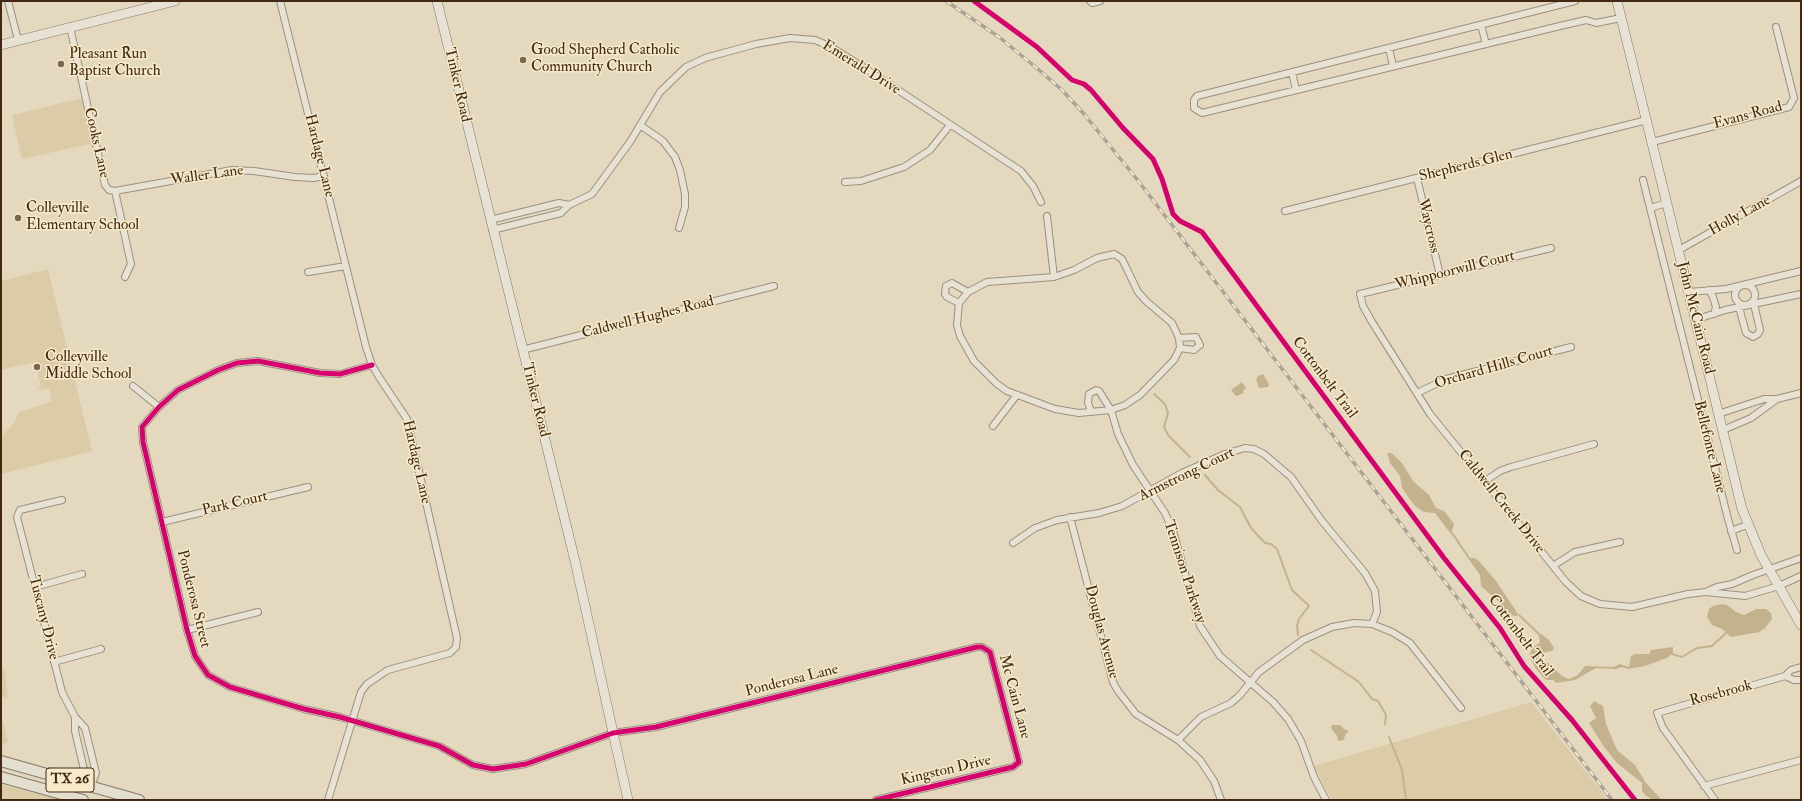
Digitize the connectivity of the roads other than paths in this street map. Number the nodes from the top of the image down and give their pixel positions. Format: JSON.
{"nodes":[{"id":1,"x":8,"y":1,"type":"edge"},
{"id":2,"x":175,"y":1,"type":"edge"},
{"id":3,"x":280,"y":1,"type":"edge"},
{"id":4,"x":437,"y":1,"type":"edge"},
{"id":5,"x":1100,"y":1,"type":"edge"},
{"id":6,"x":1575,"y":1,"type":"edge"},
{"id":7,"x":1617,"y":1,"type":"edge"},
{"id":8,"x":1091,"y":2,"type":"edge"},
{"id":9,"x":1621,"y":18,"type":"junction"},
{"id":10,"x":1481,"y":24,"type":"junction"},
{"id":11,"x":70,"y":27,"type":"junction"},
{"id":12,"x":1776,"y":28,"type":"dead end"},
{"id":13,"x":18,"y":40,"type":"junction"},
{"id":14,"x":1,"y":44,"type":"edge"},
{"id":15,"x":1486,"y":44,"type":"junction"},
{"id":16,"x":1389,"y":48,"type":"junction"},
{"id":17,"x":1394,"y":66,"type":"junction"},
{"id":18,"x":1292,"y":72,"type":"junction"},
{"id":19,"x":1296,"y":90,"type":"junction"},
{"id":20,"x":1647,"y":120,"type":"junction"},
{"id":21,"x":640,"y":125,"type":"junction"},
{"id":22,"x":950,"y":125,"type":"junction"},
{"id":23,"x":1652,"y":142,"type":"junction"},
{"id":24,"x":324,"y":176,"type":"junction"},
{"id":25,"x":1417,"y":178,"type":"junction"},
{"id":26,"x":1643,"y":180,"type":"dead end"},
{"id":27,"x":1801,"y":181,"type":"edge"},
{"id":28,"x":845,"y":182,"type":"dead end"},
{"id":29,"x":115,"y":191,"type":"junction"},
{"id":30,"x":1041,"y":202,"type":"dead end"},
{"id":31,"x":1667,"y":203,"type":"junction"},
{"id":32,"x":569,"y":205,"type":"junction"},
{"id":33,"x":1650,"y":208,"type":"junction"},
{"id":34,"x":1285,"y":211,"type":"dead end"},
{"id":35,"x":1047,"y":216,"type":"dead end"},
{"id":36,"x":490,"y":220,"type":"junction"},
{"id":37,"x":680,"y":228,"type":"dead end"},
{"id":38,"x":492,"y":230,"type":"junction"},
{"id":39,"x":1551,"y":248,"type":"dead end"},
{"id":40,"x":1679,"y":250,"type":"junction"},
{"id":41,"x":346,"y":266,"type":"junction"},
{"id":42,"x":1801,"y":271,"type":"edge"},
{"id":43,"x":308,"y":272,"type":"dead end"},
{"id":44,"x":1440,"y":275,"type":"junction"},
{"id":45,"x":125,"y":277,"type":"dead end"},
{"id":46,"x":1054,"y":277,"type":"junction"},
{"id":47,"x":1744,"y":284,"type":"junction"},
{"id":48,"x":774,"y":286,"type":"dead end"},
{"id":49,"x":1709,"y":290,"type":"junction"},
{"id":50,"x":968,"y":292,"type":"junction"},
{"id":51,"x":1689,"y":292,"type":"junction"},
{"id":52,"x":1360,"y":294,"type":"joint"},
{"id":53,"x":1801,"y":294,"type":"edge"},
{"id":54,"x":959,"y":302,"type":"junction"},
{"id":55,"x":1751,"y":304,"type":"junction"},
{"id":56,"x":1739,"y":307,"type":"junction"},
{"id":57,"x":1714,"y":314,"type":"junction"},
{"id":58,"x":1695,"y":320,"type":"junction"},
{"id":59,"x":1179,"y":338,"type":"junction"},
{"id":60,"x":1571,"y":347,"type":"dead end"},
{"id":61,"x":1180,"y":348,"type":"junction"},
{"id":62,"x":522,"y":350,"type":"junction"},
{"id":63,"x":372,"y":365,"type":"junction"},
{"id":64,"x":133,"y":386,"type":"dead end"},
{"id":65,"x":1417,"y":393,"type":"junction"},
{"id":66,"x":1801,"y":393,"type":"edge"},
{"id":67,"x":1016,"y":396,"type":"junction"},
{"id":68,"x":1777,"y":399,"type":"junction"},
{"id":69,"x":159,"y":407,"type":"junction"},
{"id":70,"x":1111,"y":410,"type":"junction"},
{"id":71,"x":1091,"y":412,"type":"junction"},
{"id":72,"x":1718,"y":414,"type":"junction"},
{"id":73,"x":992,"y":426,"type":"dead end"},
{"id":74,"x":1723,"y":430,"type":"junction"},
{"id":75,"x":1594,"y":444,"type":"dead end"},
{"id":76,"x":1485,"y":481,"type":"junction"},
{"id":77,"x":308,"y":487,"type":"dead end"},
{"id":78,"x":1150,"y":490,"type":"junction"},
{"id":79,"x":62,"y":500,"type":"dead end"},
{"id":80,"x":1070,"y":517,"type":"junction"},
{"id":81,"x":162,"y":522,"type":"junction"},
{"id":82,"x":1747,"y":525,"type":"junction"},
{"id":83,"x":1731,"y":531,"type":"junction"},
{"id":84,"x":1620,"y":542,"type":"dead end"},
{"id":85,"x":1013,"y":543,"type":"dead end"},
{"id":86,"x":1737,"y":550,"type":"dead end"},
{"id":87,"x":1801,"y":558,"type":"edge"},
{"id":88,"x":1553,"y":566,"type":"junction"},
{"id":89,"x":1769,"y":569,"type":"junction"},
{"id":90,"x":82,"y":574,"type":"dead end"},
{"id":91,"x":1801,"y":576,"type":"edge"},
{"id":92,"x":1779,"y":586,"type":"junction"},
{"id":93,"x":35,"y":587,"type":"junction"},
{"id":94,"x":1706,"y":592,"type":"junction"},
{"id":95,"x":258,"y":612,"type":"dead end"},
{"id":96,"x":1372,"y":624,"type":"junction"},
{"id":97,"x":1801,"y":625,"type":"edge"},
{"id":98,"x":187,"y":630,"type":"junction"},
{"id":99,"x":977,"y":647,"type":"joint"},
{"id":100,"x":101,"y":649,"type":"dead end"},
{"id":101,"x":54,"y":662,"type":"junction"},
{"id":102,"x":1801,"y":667,"type":"edge"},
{"id":103,"x":1785,"y":676,"type":"junction"},
{"id":104,"x":1801,"y":680,"type":"edge"},
{"id":105,"x":1250,"y":683,"type":"junction"},
{"id":106,"x":1461,"y":708,"type":"dead end"},
{"id":107,"x":75,"y":717,"type":"junction"},
{"id":108,"x":351,"y":720,"type":"junction"},
{"id":109,"x":612,"y":733,"type":"junction"},
{"id":110,"x":1178,"y":740,"type":"junction"},
{"id":111,"x":89,"y":746,"type":"junction"},
{"id":112,"x":79,"y":749,"type":"junction"},
{"id":113,"x":1801,"y":760,"type":"edge"},
{"id":114,"x":1,"y":762,"type":"edge"},
{"id":115,"x":1019,"y":762,"type":"joint"},
{"id":116,"x":1,"y":777,"type":"edge"},
{"id":117,"x":92,"y":786,"type":"junction"},
{"id":118,"x":1704,"y":786,"type":"junction"},
{"id":119,"x":83,"y":800,"type":"edge"},
{"id":120,"x":88,"y":800,"type":"edge"},
{"id":121,"x":139,"y":800,"type":"edge"},
{"id":122,"x":328,"y":800,"type":"edge"},
{"id":123,"x":628,"y":800,"type":"edge"},
{"id":124,"x":876,"y":800,"type":"edge"},
{"id":125,"x":1221,"y":800,"type":"edge"},
{"id":126,"x":1326,"y":800,"type":"edge"},
{"id":127,"x":1715,"y":800,"type":"edge"}],
"edges":[{"from":1,"to":13,"type":"street"},
{"from":2,"to":11,"type":"main road"},
{"from":3,"to":24,"type":"street","name":"Hardage Lane"},
{"from":4,"to":36,"type":"main road","name":"Tinker Road"},
{"from":5,"to":8,"type":"street"},
{"from":6,"to":10,"type":"street"},
{"from":7,"to":9,"type":"main road","name":"John McCain Road"},
{"from":9,"to":15,"type":"street"},
{"from":9,"to":20,"type":"main road","name":"John McCain Road"},
{"from":10,"to":15,"type":"street"},
{"from":10,"to":16,"type":"street"},
{"from":11,"to":13,"type":"main road"},
{"from":11,"to":29,"type":"street","name":"Cooks Lane"},
{"from":12,"to":23,"type":"street","name":"Evans Road"},
{"from":13,"to":14,"type":"main road"},
{"from":15,"to":17,"type":"street"},
{"from":16,"to":17,"type":"street"},
{"from":16,"to":18,"type":"street"},
{"from":17,"to":19,"type":"street"},
{"from":18,"to":19,"type":"street"},
{"from":18,"to":19,"type":"street"},
{"from":20,"to":23,"type":"main road","name":"John McCain Road"},
{"from":20,"to":25,"type":"street","name":"Shepherds Glen"},
{"from":21,"to":22,"type":"street","name":"Emerald Drive"},
{"from":21,"to":32,"type":"street","name":"Emerald Drive"},
{"from":21,"to":37,"type":"street"},
{"from":22,"to":28,"type":"street"},
{"from":22,"to":30,"type":"street","name":"Emerald Drive"},
{"from":23,"to":31,"type":"main road","name":"John McCain Road"},
{"from":24,"to":29,"type":"street","name":"Waller Lane"},
{"from":24,"to":41,"type":"street","name":"Hardage Lane"},
{"from":25,"to":34,"type":"street","name":"Shepherds Glen"},
{"from":25,"to":44,"type":"street","name":"Waycross"},
{"from":26,"to":33,"type":"street","name":"Bellefonte Lane"},
{"from":27,"to":40,"type":"street","name":"Holly Lane"},
{"from":29,"to":45,"type":"street","name":"Cooks Lane"},
{"from":31,"to":33,"type":"street"},
{"from":31,"to":40,"type":"main road","name":"John McCain Road"},
{"from":32,"to":36,"type":"street","name":"Emerald Drive"},
{"from":32,"to":38,"type":"street","name":"Emerald Drive"},
{"from":33,"to":83,"type":"street","name":"Bellefonte Lane"},
{"from":35,"to":46,"type":"street"},
{"from":36,"to":38,"type":"main road","name":"Tinker Road"},
{"from":38,"to":62,"type":"main road","name":"Tinker Road"},
{"from":39,"to":44,"type":"street","name":"Whippoorwill Court"},
{"from":40,"to":51,"type":"main road","name":"John McCain Road"},
{"from":41,"to":43,"type":"street"},
{"from":41,"to":63,"type":"street","name":"Hardage Lane"},
{"from":42,"to":47,"type":"street"},
{"from":44,"to":52,"type":"street","name":"Whippoorwill Court"},
{"from":46,"to":50,"type":"street"},
{"from":46,"to":59,"type":"street"},
{"from":47,"to":49,"type":"street"},
{"from":47,"to":55,"type":"street"},
{"from":47,"to":55,"type":"street"},
{"from":48,"to":62,"type":"street","name":"Caldwell Hughes Road"},
{"from":49,"to":51,"type":"street"},
{"from":49,"to":57,"type":"street"},
{"from":50,"to":54,"type":"street"},
{"from":50,"to":54,"type":"street"},
{"from":51,"to":58,"type":"main road","name":"John McCain Road"},
{"from":52,"to":65,"type":"street","name":"Caldwell Creek Drive"},
{"from":53,"to":55,"type":"street"},
{"from":54,"to":67,"type":"street"},
{"from":55,"to":56,"type":"street"},
{"from":55,"to":56,"type":"street"},
{"from":56,"to":57,"type":"street"},
{"from":57,"to":58,"type":"street"},
{"from":58,"to":72,"type":"main road","name":"John McCain Road"},
{"from":59,"to":61,"type":"street"},
{"from":59,"to":61,"type":"street"},
{"from":60,"to":65,"type":"street","name":"Orchard Hills Court"},
{"from":61,"to":70,"type":"street"},
{"from":62,"to":109,"type":"main road","name":"Tinker Road"},
{"from":63,"to":69,"type":"street","name":"Ponderosa Street"},
{"from":63,"to":108,"type":"street","name":"Hardage Lane"},
{"from":64,"to":69,"type":"street"},
{"from":65,"to":76,"type":"street","name":"Caldwell Creek Drive"},
{"from":66,"to":68,"type":"street"},
{"from":67,"to":71,"type":"street"},
{"from":67,"to":73,"type":"street"},
{"from":68,"to":72,"type":"street"},
{"from":68,"to":74,"type":"street"},
{"from":69,"to":81,"type":"street","name":"Ponderosa Street"},
{"from":70,"to":71,"type":"street"},
{"from":70,"to":71,"type":"street","name":"Tennison Parkway"},
{"from":70,"to":78,"type":"street","name":"Tennison Parkway"},
{"from":72,"to":74,"type":"main road","name":"John McCain Road"},
{"from":74,"to":82,"type":"main road","name":"John McCain Road"},
{"from":75,"to":76,"type":"street"},
{"from":76,"to":88,"type":"street","name":"Caldwell Creek Drive"},
{"from":77,"to":81,"type":"street","name":"Park Court"},
{"from":78,"to":80,"type":"street","name":"Armstrong Court"},
{"from":78,"to":96,"type":"street","name":"Armstrong Court"},
{"from":78,"to":105,"type":"street","name":"Tennison Parkway"},
{"from":79,"to":93,"type":"street","name":"Tuscany Drive"},
{"from":80,"to":85,"type":"street","name":"Armstrong Court"},
{"from":80,"to":110,"type":"street","name":"Douglas Avenue"},
{"from":81,"to":98,"type":"street","name":"Ponderosa Street"},
{"from":82,"to":83,"type":"street"},
{"from":82,"to":89,"type":"main road","name":"John McCain Road"},
{"from":83,"to":86,"type":"street","name":"Bellefonte Lane"},
{"from":84,"to":88,"type":"street"},
{"from":87,"to":89,"type":"street","name":"Caldwell Creek Drive"},
{"from":88,"to":94,"type":"street","name":"Caldwell Creek Drive"},
{"from":89,"to":92,"type":"main road","name":"John McCain Road"},
{"from":89,"to":94,"type":"street","name":"Caldwell Creek Drive"},
{"from":90,"to":93,"type":"street"},
{"from":91,"to":92,"type":"street","name":"Caldwell Creek Drive"},
{"from":92,"to":94,"type":"street","name":"Caldwell Creek Drive"},
{"from":92,"to":97,"type":"main road","name":"John McCain Road"},
{"from":93,"to":101,"type":"street","name":"Tuscany Drive"},
{"from":95,"to":98,"type":"street"},
{"from":96,"to":105,"type":"street"},
{"from":96,"to":106,"type":"street"},
{"from":98,"to":108,"type":"street","name":"Ponderosa Street"},
{"from":99,"to":109,"type":"street","name":"Ponderosa Lane"},
{"from":99,"to":115,"type":"street","name":"Mc Cain Lane"},
{"from":100,"to":101,"type":"street"},
{"from":101,"to":107,"type":"street","name":"Tuscany Drive"},
{"from":102,"to":103,"type":"street","name":"Rosebrook"},
{"from":103,"to":104,"type":"street"},
{"from":103,"to":118,"type":"street","name":"Rosebrook"},
{"from":105,"to":110,"type":"street"},
{"from":105,"to":126,"type":"street","name":"Tennison Parkway"},
{"from":107,"to":111,"type":"street","name":"Tuscany Drive"},
{"from":107,"to":112,"type":"street","name":"Tuscany Drive"},
{"from":108,"to":109,"type":"street","name":"Ponderosa Street"},
{"from":108,"to":122,"type":"street","name":"Hardage Lane"},
{"from":109,"to":123,"type":"main road","name":"Tinker Road"},
{"from":110,"to":125,"type":"street","name":"Douglas Avenue"},
{"from":111,"to":112,"type":"street"},
{"from":111,"to":117,"type":"street","name":"Tuscany Drive"},
{"from":112,"to":117,"type":"street","name":"Tuscany Drive"},
{"from":113,"to":118,"type":"street"},
{"from":114,"to":117,"type":"main road","number":"TX 26"},
{"from":115,"to":124,"type":"street","name":"Kingston Drive"},
{"from":116,"to":119,"type":"main road","number":"TX 26"},
{"from":117,"to":120,"type":"main road"},
{"from":117,"to":121,"type":"main road","number":"TX 26"},
{"from":118,"to":127,"type":"street"}]}
